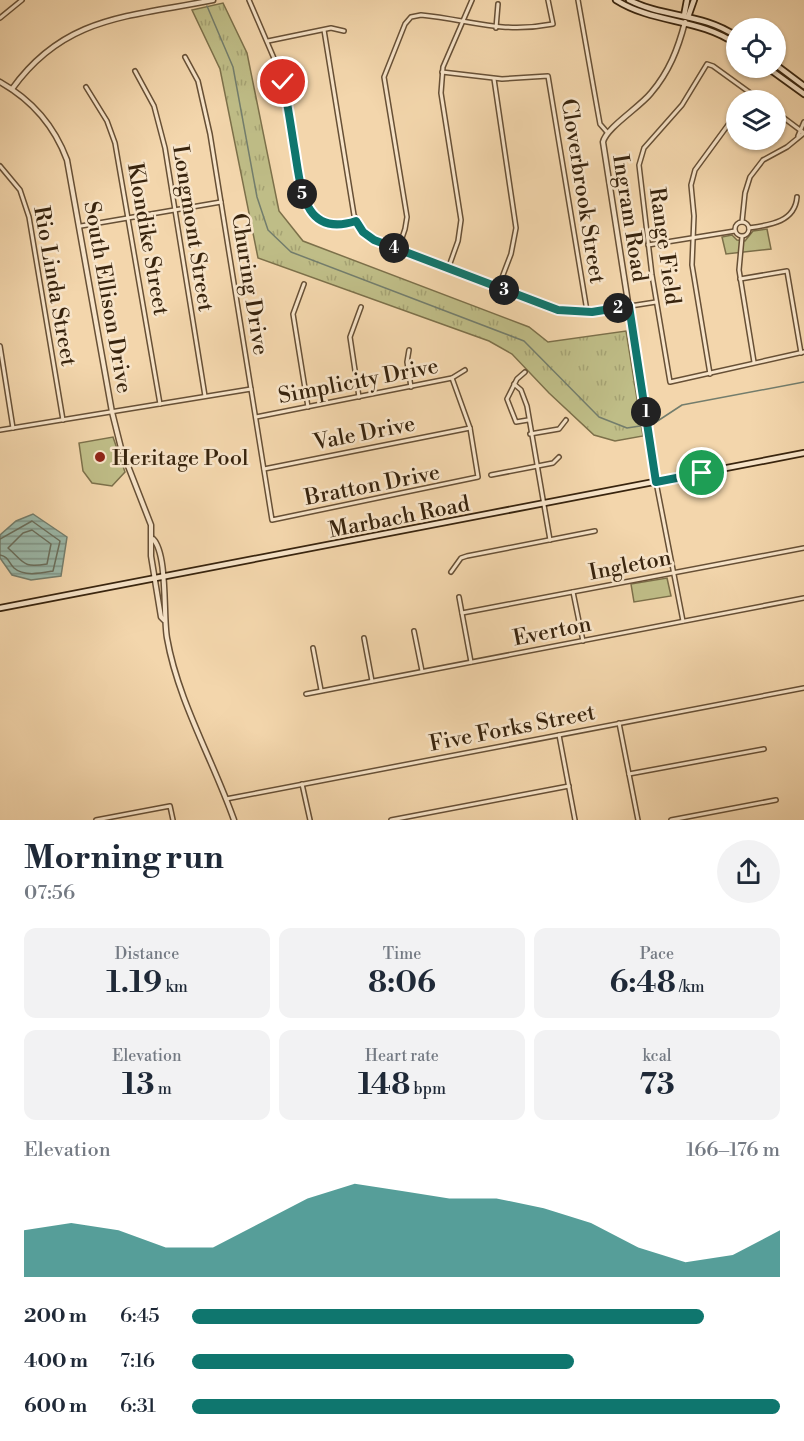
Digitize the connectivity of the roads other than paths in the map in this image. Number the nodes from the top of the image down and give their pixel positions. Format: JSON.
{"nodes":[{"id":1,"x":22,"y":0,"type":"edge"},
{"id":2,"x":213,"y":0,"type":"edge"},
{"id":3,"x":249,"y":0,"type":"edge"},
{"id":4,"x":472,"y":0,"type":"edge"},
{"id":5,"x":548,"y":0,"type":"edge"},
{"id":6,"x":578,"y":0,"type":"edge"},
{"id":7,"x":616,"y":0,"type":"edge"},
{"id":8,"x":629,"y":0,"type":"edge"},
{"id":9,"x":687,"y":0,"type":"edge"},
{"id":10,"x":694,"y":0,"type":"edge"},
{"id":11,"x":498,"y":4,"type":"dead end"},
{"id":12,"x":686,"y":15,"type":"junction"},
{"id":13,"x":0,"y":18,"type":"edge"},
{"id":14,"x":463,"y":22,"type":"junction"},
{"id":15,"x":685,"y":22,"type":"junction"},
{"id":16,"x":496,"y":28,"type":"junction"},
{"id":17,"x":324,"y":30,"type":"junction"},
{"id":18,"x":344,"y":31,"type":"dead end"},
{"id":19,"x":726,"y":31,"type":"edge"},
{"id":20,"x":726,"y":39,"type":"edge"},
{"id":21,"x":268,"y":41,"type":"junction"},
{"id":22,"x":185,"y":57,"type":"dead end"},
{"id":23,"x":135,"y":71,"type":"dead end"},
{"id":24,"x":442,"y":72,"type":"junction"},
{"id":25,"x":786,"y":72,"type":"edge"},
{"id":26,"x":782,"y":78,"type":"edge"},
{"id":27,"x":494,"y":79,"type":"junction"},
{"id":28,"x":0,"y":82,"type":"edge"},
{"id":29,"x":804,"y":86,"type":"edge"},
{"id":30,"x":86,"y":87,"type":"dead end"},
{"id":31,"x":12,"y":89,"type":"junction"},
{"id":32,"x":746,"y":90,"type":"edge"},
{"id":33,"x":804,"y":94,"type":"edge"},
{"id":34,"x":786,"y":119,"type":"edge"},
{"id":35,"x":804,"y":122,"type":"edge"},
{"id":36,"x":726,"y":128,"type":"edge"},
{"id":37,"x":799,"y":129,"type":"junction"},
{"id":38,"x":608,"y":132,"type":"junction"},
{"id":39,"x":804,"y":133,"type":"edge"},
{"id":40,"x":798,"y":136,"type":"junction"},
{"id":41,"x":0,"y":166,"type":"edge"},
{"id":42,"x":797,"y":197,"type":"dead end"},
{"id":43,"x":221,"y":202,"type":"junction"},
{"id":44,"x":175,"y":210,"type":"junction"},
{"id":45,"x":129,"y":218,"type":"junction"},
{"id":46,"x":356,"y":221,"type":"junction"},
{"id":47,"x":742,"y":222,"type":"junction"},
{"id":48,"x":81,"y":226,"type":"junction"},
{"id":49,"x":749,"y":228,"type":"junction"},
{"id":50,"x":735,"y":231,"type":"junction"},
{"id":51,"x":693,"y":237,"type":"junction"},
{"id":52,"x":742,"y":237,"type":"junction"},
{"id":53,"x":648,"y":245,"type":"junction"},
{"id":54,"x":398,"y":250,"type":"junction"},
{"id":55,"x":448,"y":269,"type":"junction"},
{"id":56,"x":740,"y":279,"type":"junction"},
{"id":57,"x":304,"y":284,"type":"dead end"},
{"id":58,"x":498,"y":288,"type":"junction"},
{"id":59,"x":656,"y":302,"type":"junction"},
{"id":60,"x":629,"y":306,"type":"junction"},
{"id":61,"x":361,"y":307,"type":"dead end"},
{"id":62,"x":586,"y":311,"type":"junction"},
{"id":63,"x":0,"y":346,"type":"edge"},
{"id":64,"x":409,"y":350,"type":"dead end"},
{"id":65,"x":803,"y":352,"type":"edge"},
{"id":66,"x":754,"y":362,"type":"junction"},
{"id":67,"x":465,"y":370,"type":"dead end"},
{"id":68,"x":525,"y":372,"type":"dead end"},
{"id":69,"x":710,"y":374,"type":"junction"},
{"id":70,"x":452,"y":378,"type":"junction"},
{"id":71,"x":514,"y":384,"type":"junction"},
{"id":72,"x":411,"y":387,"type":"junction"},
{"id":73,"x":251,"y":388,"type":"junction"},
{"id":74,"x":205,"y":396,"type":"junction"},
{"id":75,"x":359,"y":397,"type":"junction"},
{"id":76,"x":160,"y":404,"type":"junction"},
{"id":77,"x":308,"y":407,"type":"junction"},
{"id":78,"x":112,"y":412,"type":"junction"},
{"id":79,"x":256,"y":417,"type":"junction"},
{"id":80,"x":63,"y":420,"type":"junction"},
{"id":81,"x":528,"y":420,"type":"junction"},
{"id":82,"x":566,"y":420,"type":"dead end"},
{"id":83,"x":13,"y":428,"type":"junction"},
{"id":84,"x":470,"y":428,"type":"junction"},
{"id":85,"x":0,"y":430,"type":"edge"},
{"id":86,"x":531,"y":434,"type":"junction"},
{"id":87,"x":804,"y":453,"type":"edge"},
{"id":88,"x":559,"y":457,"type":"dead end"},
{"id":89,"x":157,"y":458,"type":"dead end"},
{"id":90,"x":126,"y":464,"type":"junction"},
{"id":91,"x":537,"y":466,"type":"junction"},
{"id":92,"x":264,"y":469,"type":"junction"},
{"id":93,"x":491,"y":475,"type":"dead end"},
{"id":94,"x":656,"y":482,"type":"junction"},
{"id":95,"x":542,"y":505,"type":"junction"},
{"id":96,"x":272,"y":520,"type":"joint"},
{"id":97,"x":595,"y":531,"type":"dead end"},
{"id":98,"x":153,"y":539,"type":"junction"},
{"id":99,"x":550,"y":540,"type":"junction"},
{"id":100,"x":804,"y":548,"type":"edge"},
{"id":101,"x":159,"y":554,"type":"junction"},
{"id":102,"x":151,"y":556,"type":"junction"},
{"id":103,"x":451,"y":572,"type":"dead end"},
{"id":104,"x":673,"y":573,"type":"junction"},
{"id":105,"x":163,"y":578,"type":"junction"},
{"id":106,"x":155,"y":579,"type":"junction"},
{"id":107,"x":573,"y":592,"type":"junction"},
{"id":108,"x":459,"y":597,"type":"dead end"},
{"id":109,"x":804,"y":598,"type":"edge"},
{"id":110,"x":0,"y":608,"type":"edge"},
{"id":111,"x":462,"y":613,"type":"junction"},
{"id":112,"x":165,"y":620,"type":"junction"},
{"id":113,"x":683,"y":621,"type":"junction"},
{"id":114,"x":414,"y":631,"type":"dead end"},
{"id":115,"x":364,"y":638,"type":"dead end"},
{"id":116,"x":583,"y":640,"type":"junction"},
{"id":117,"x":313,"y":648,"type":"dead end"},
{"id":118,"x":471,"y":662,"type":"junction"},
{"id":119,"x":422,"y":671,"type":"junction"},
{"id":120,"x":372,"y":681,"type":"junction"},
{"id":121,"x":804,"y":688,"type":"edge"},
{"id":122,"x":321,"y":691,"type":"junction"},
{"id":123,"x":306,"y":694,"type":"dead end"},
{"id":124,"x":619,"y":723,"type":"junction"},
{"id":125,"x":559,"y":735,"type":"junction"},
{"id":126,"x":764,"y":749,"type":"dead end"},
{"id":127,"x":629,"y":774,"type":"junction"},
{"id":128,"x":302,"y":784,"type":"junction"},
{"id":129,"x":569,"y":786,"type":"junction"},
{"id":130,"x":226,"y":799,"type":"junction"},
{"id":131,"x":776,"y":800,"type":"dead end"},
{"id":132,"x":96,"y":820,"type":"edge"},
{"id":133,"x":173,"y":820,"type":"edge"},
{"id":134,"x":234,"y":820,"type":"edge"},
{"id":135,"x":310,"y":820,"type":"edge"},
{"id":136,"x":391,"y":820,"type":"edge"},
{"id":137,"x":575,"y":820,"type":"edge"},
{"id":138,"x":638,"y":820,"type":"edge"},
{"id":139,"x":671,"y":820,"type":"edge"}],
"edges":[{"from":1,"to":13,"type":"street"},
{"from":2,"to":31,"type":"street"},
{"from":3,"to":21,"type":"street"},
{"from":4,"to":14,"type":"street"},
{"from":5,"to":16,"type":"street"},
{"from":6,"to":38,"type":"street"},
{"from":7,"to":15,"type":"main road"},
{"from":8,"to":12,"type":"main road"},
{"from":9,"to":12,"type":"main road","name":"Ingram Road"},
{"from":10,"to":12,"type":"main road","name":"Ingram Road"},
{"from":11,"to":16,"type":"street"},
{"from":12,"to":15,"type":"main road","name":"Ingram Road"},
{"from":12,"to":19,"type":"main road"},
{"from":14,"to":16,"type":"street"},
{"from":14,"to":24,"type":"street"},
{"from":14,"to":54,"type":"street"},
{"from":15,"to":20,"type":"main road"},
{"from":15,"to":38,"type":"street","name":"Ingram Road"},
{"from":17,"to":18,"type":"street"},
{"from":17,"to":21,"type":"street"},
{"from":17,"to":46,"type":"street"},
{"from":21,"to":46,"type":"street"},
{"from":22,"to":43,"type":"street","name":"Churing Drive"},
{"from":23,"to":44,"type":"street","name":"Longmont Street"},
{"from":24,"to":27,"type":"street"},
{"from":24,"to":55,"type":"street"},
{"from":25,"to":29,"type":"main road"},
{"from":26,"to":33,"type":"main road"},
{"from":27,"to":58,"type":"street"},
{"from":27,"to":62,"type":"street","name":"Cloverbrook Street"},
{"from":28,"to":31,"type":"street","name":"South Ellison Drive"},
{"from":30,"to":45,"type":"street","name":"Klondike Street"},
{"from":31,"to":48,"type":"street","name":"South Ellison Drive"},
{"from":32,"to":53,"type":"street","name":"Range Field"},
{"from":34,"to":37,"type":"street"},
{"from":35,"to":37,"type":"street"},
{"from":36,"to":51,"type":"street"},
{"from":37,"to":39,"type":"street"},
{"from":37,"to":40,"type":"street"},
{"from":38,"to":60,"type":"street","name":"Ingram Road"},
{"from":39,"to":40,"type":"street"},
{"from":40,"to":47,"type":"street"},
{"from":41,"to":80,"type":"street","name":"Rio Linda Street"},
{"from":42,"to":49,"type":"street"},
{"from":43,"to":44,"type":"street"},
{"from":43,"to":73,"type":"street","name":"Churing Drive"},
{"from":44,"to":45,"type":"street"},
{"from":44,"to":74,"type":"street","name":"Longmont Street"},
{"from":45,"to":48,"type":"street"},
{"from":45,"to":76,"type":"street","name":"Klondike Street"},
{"from":46,"to":54,"type":"street"},
{"from":47,"to":49,"type":"street"},
{"from":47,"to":50,"type":"street"},
{"from":48,"to":78,"type":"street","name":"South Ellison Drive"},
{"from":49,"to":52,"type":"street"},
{"from":50,"to":51,"type":"street"},
{"from":50,"to":52,"type":"street"},
{"from":51,"to":53,"type":"street"},
{"from":51,"to":69,"type":"street"},
{"from":52,"to":56,"type":"street"},
{"from":53,"to":59,"type":"street","name":"Range Field"},
{"from":54,"to":55,"type":"street"},
{"from":55,"to":58,"type":"street"},
{"from":56,"to":65,"type":"street"},
{"from":56,"to":66,"type":"street"},
{"from":57,"to":77,"type":"street"},
{"from":58,"to":62,"type":"street"},
{"from":59,"to":60,"type":"street"},
{"from":59,"to":69,"type":"street","name":"Range Field"},
{"from":60,"to":62,"type":"street"},
{"from":60,"to":94,"type":"street","name":"Ingram Road"},
{"from":61,"to":75,"type":"street"},
{"from":63,"to":83,"type":"street"},
{"from":64,"to":72,"type":"street"},
{"from":65,"to":66,"type":"street"},
{"from":66,"to":69,"type":"street"},
{"from":67,"to":70,"type":"street","name":"Simplicity Drive"},
{"from":68,"to":71,"type":"street"},
{"from":70,"to":72,"type":"street","name":"Simplicity Drive"},
{"from":70,"to":84,"type":"street"},
{"from":71,"to":81,"type":"street"},
{"from":71,"to":81,"type":"street"},
{"from":72,"to":75,"type":"street","name":"Simplicity Drive"},
{"from":73,"to":74,"type":"street"},
{"from":73,"to":79,"type":"street","name":"Churing Drive"},
{"from":74,"to":76,"type":"street"},
{"from":75,"to":77,"type":"street","name":"Simplicity Drive"},
{"from":76,"to":78,"type":"street"},
{"from":77,"to":79,"type":"street","name":"Simplicity Drive"},
{"from":78,"to":80,"type":"street"},
{"from":78,"to":90,"type":"street","name":"South Ellison Drive"},
{"from":79,"to":92,"type":"street","name":"Churing Drive"},
{"from":80,"to":83,"type":"street"},
{"from":81,"to":86,"type":"street"},
{"from":82,"to":86,"type":"street"},
{"from":83,"to":85,"type":"street"},
{"from":84,"to":92,"type":"street","name":"Vale Drive"},
{"from":84,"to":96,"type":"street","name":"Bratton Drive"},
{"from":86,"to":91,"type":"street"},
{"from":87,"to":94,"type":"main road","name":"Marbach Road"},
{"from":88,"to":91,"type":"street"},
{"from":89,"to":90,"type":"street"},
{"from":90,"to":98,"type":"street","name":"South Ellison Drive"},
{"from":91,"to":93,"type":"street"},
{"from":91,"to":95,"type":"street"},
{"from":92,"to":96,"type":"street","name":"Churing Drive"},
{"from":94,"to":95,"type":"main road","name":"Marbach Road"},
{"from":94,"to":104,"type":"street"},
{"from":95,"to":99,"type":"street"},
{"from":95,"to":105,"type":"main road","name":"Marbach Road"},
{"from":97,"to":99,"type":"street"},
{"from":98,"to":101,"type":"street","name":"South Ellison Drive"},
{"from":98,"to":102,"type":"street","name":"South Ellison Drive"},
{"from":99,"to":103,"type":"street"},
{"from":100,"to":104,"type":"street","name":"Ingleton"},
{"from":101,"to":102,"type":"street"},
{"from":101,"to":105,"type":"street","name":"South Ellison Drive"},
{"from":102,"to":106,"type":"street","name":"South Ellison Drive"},
{"from":104,"to":107,"type":"street","name":"Ingleton"},
{"from":104,"to":113,"type":"street"},
{"from":105,"to":106,"type":"main road","name":"Marbach Road"},
{"from":105,"to":112,"type":"street","name":"South Ellison Drive"},
{"from":106,"to":110,"type":"main road","name":"Marbach Road"},
{"from":106,"to":112,"type":"street","name":"South Ellison Drive"},
{"from":107,"to":111,"type":"street","name":"Ingleton"},
{"from":107,"to":116,"type":"street"},
{"from":108,"to":111,"type":"street"},
{"from":109,"to":113,"type":"street","name":"Everton"},
{"from":111,"to":118,"type":"street"},
{"from":112,"to":130,"type":"street","name":"South Ellison Drive"},
{"from":113,"to":116,"type":"street","name":"Everton"},
{"from":114,"to":119,"type":"street"},
{"from":115,"to":120,"type":"street"},
{"from":116,"to":118,"type":"street","name":"Everton"},
{"from":117,"to":122,"type":"street"},
{"from":118,"to":119,"type":"street","name":"Everton"},
{"from":119,"to":120,"type":"street","name":"Everton"},
{"from":120,"to":122,"type":"street","name":"Everton"},
{"from":121,"to":124,"type":"street","name":"Five Forks Street"},
{"from":122,"to":123,"type":"street","name":"Everton"},
{"from":124,"to":125,"type":"street","name":"Five Forks Street"},
{"from":124,"to":127,"type":"street"},
{"from":125,"to":128,"type":"street","name":"Five Forks Street"},
{"from":125,"to":129,"type":"street"},
{"from":126,"to":127,"type":"street"},
{"from":127,"to":138,"type":"street"},
{"from":128,"to":130,"type":"street","name":"Five Forks Street"},
{"from":128,"to":135,"type":"street"},
{"from":129,"to":136,"type":"street"},
{"from":129,"to":137,"type":"street"},
{"from":130,"to":134,"type":"street","name":"South Ellison Drive"},
{"from":131,"to":139,"type":"street"},
{"from":132,"to":133,"type":"street"}]}
